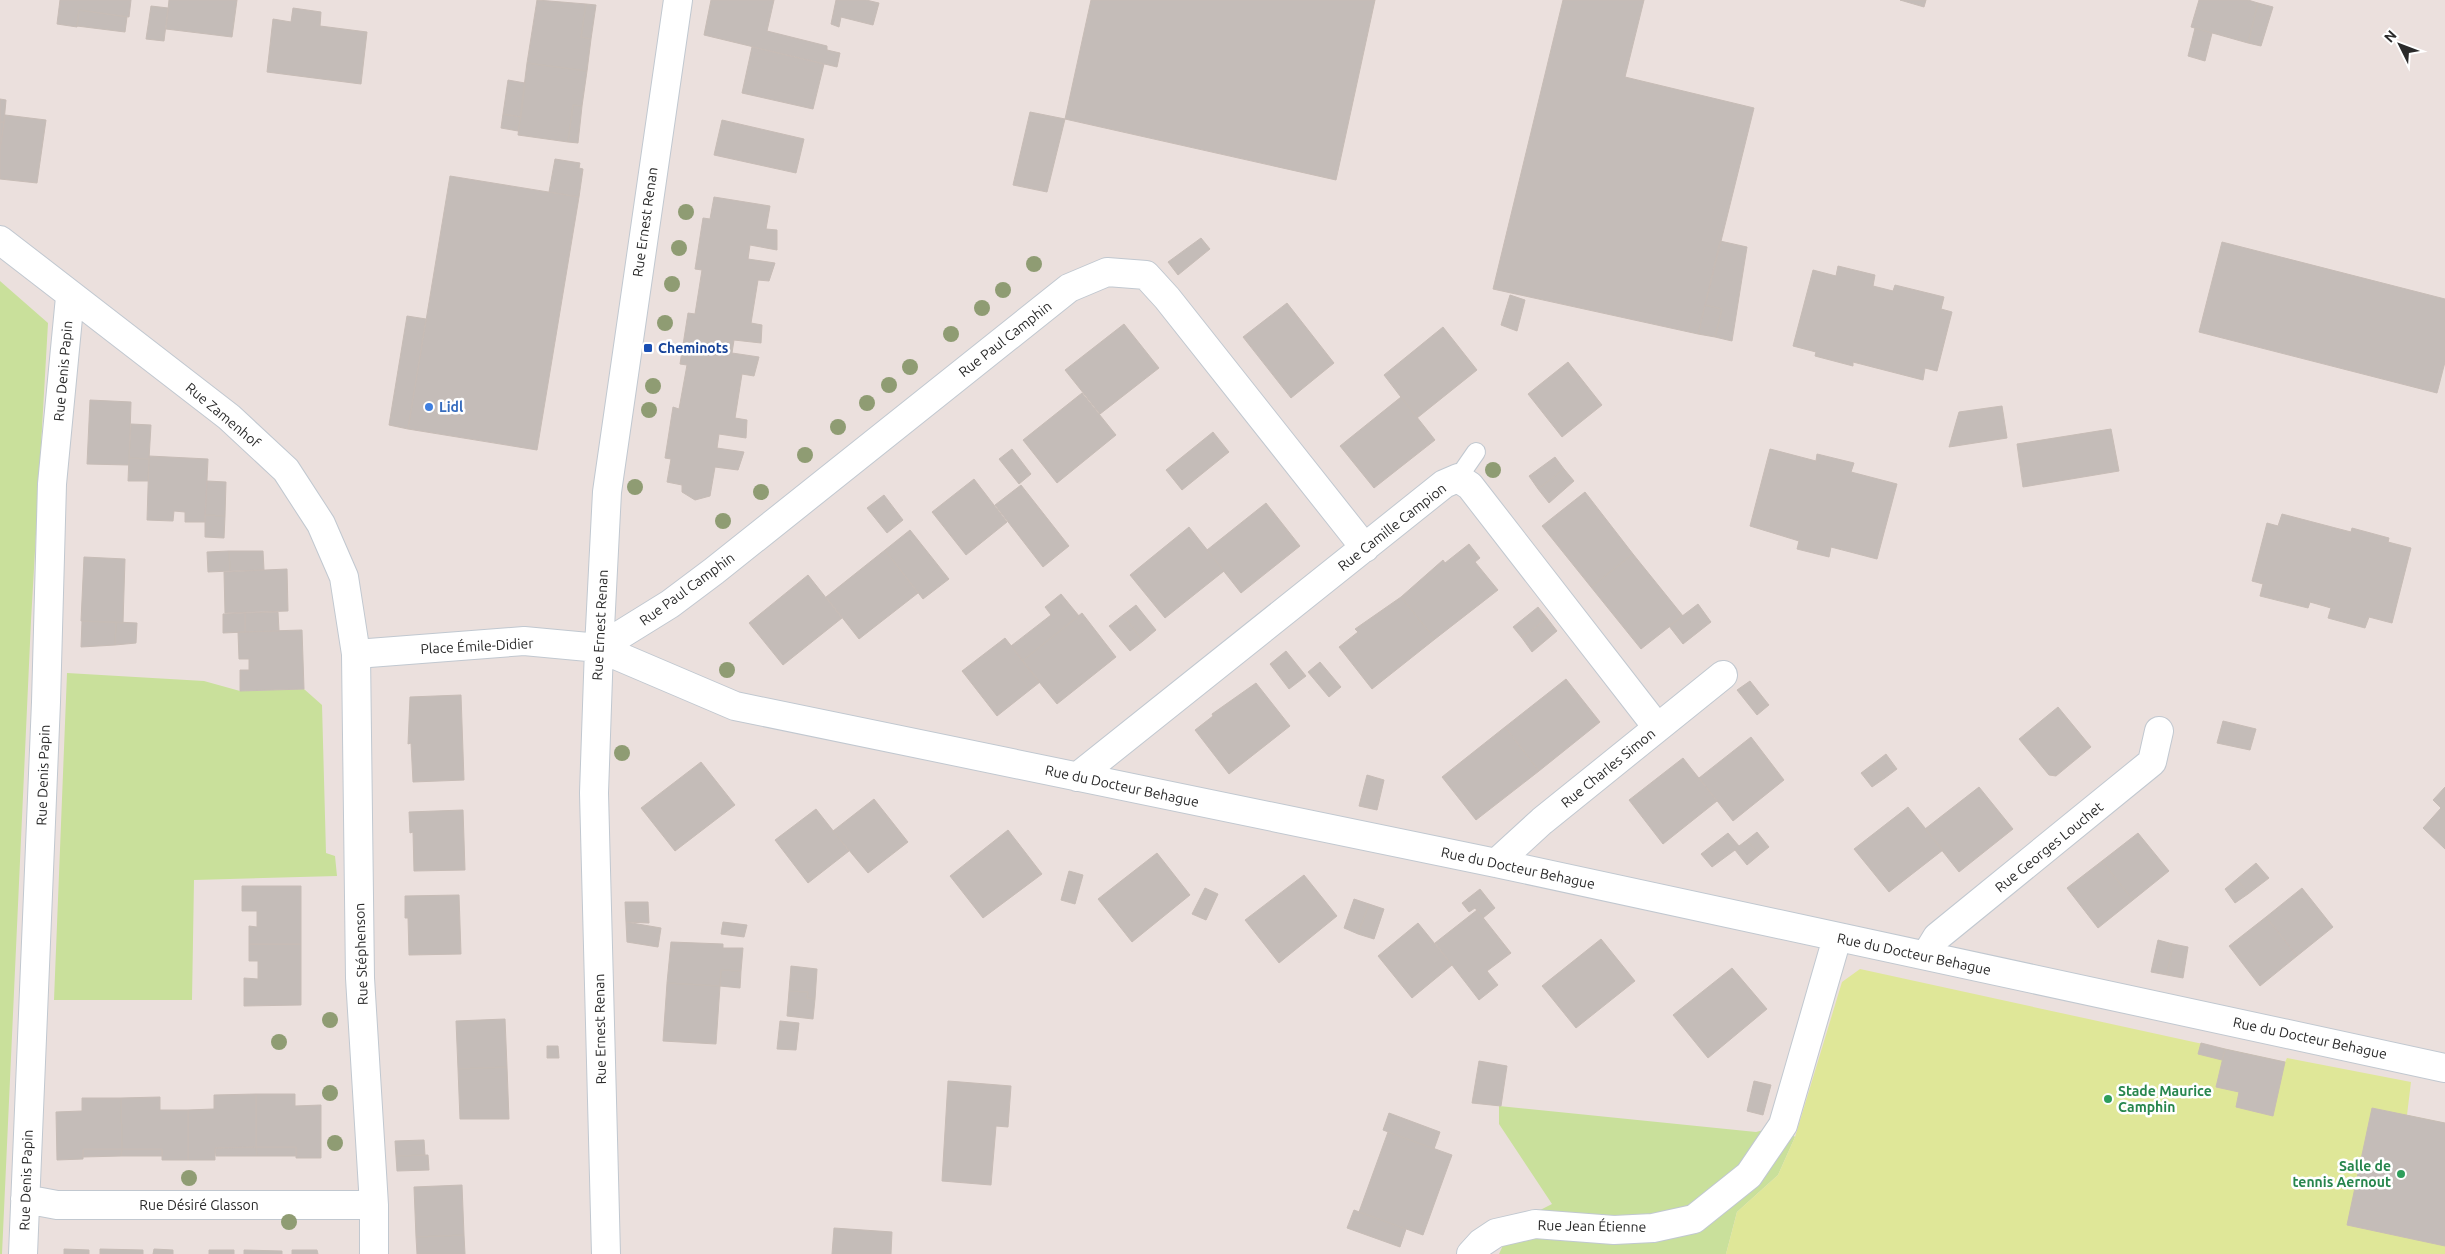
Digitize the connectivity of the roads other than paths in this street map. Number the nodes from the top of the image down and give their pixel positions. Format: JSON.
{"nodes":[{"id":1,"x":678,"y":0,"type":"edge"},
{"id":2,"x":0,"y":240,"type":"edge"},
{"id":3,"x":70,"y":296,"type":"junction"},
{"id":4,"x":1476,"y":452,"type":"dead end"},
{"id":5,"x":1458,"y":478,"type":"junction"},
{"id":6,"x":1365,"y":548,"type":"junction"},
{"id":7,"x":599,"y":648,"type":"junction"},
{"id":8,"x":356,"y":654,"type":"junction"},
{"id":9,"x":1723,"y":676,"type":"dead end"},
{"id":10,"x":1657,"y":727,"type":"junction"},
{"id":11,"x":2159,"y":731,"type":"dead end"},
{"id":12,"x":1077,"y":777,"type":"junction"},
{"id":13,"x":1496,"y":863,"type":"junction"},
{"id":14,"x":1837,"y":938,"type":"junction"},
{"id":15,"x":1926,"y":955,"type":"junction"},
{"id":16,"x":2445,"y":1068,"type":"edge"},
{"id":17,"x":26,"y":1199,"type":"junction"},
{"id":18,"x":374,"y":1205,"type":"junction"},
{"id":19,"x":23,"y":1254,"type":"edge"},
{"id":20,"x":374,"y":1254,"type":"edge"},
{"id":21,"x":606,"y":1254,"type":"edge"},
{"id":22,"x":1471,"y":1254,"type":"edge"}],
"edges":[{"from":1,"to":7,"type":"street","name":"Rue Ernest Renan"},
{"from":2,"to":3,"type":"street","name":"Rue Zamenhof"},
{"from":3,"to":8,"type":"street","name":"Rue Zamenhof"},
{"from":3,"to":17,"type":"street","name":"Rue Denis Papin"},
{"from":4,"to":5,"type":"lane"},
{"from":5,"to":6,"type":"street","name":"Rue Camille Campion"},
{"from":5,"to":10,"type":"street","name":"Rue Camille Campion"},
{"from":6,"to":7,"type":"street","name":"Rue Paul Camphin"},
{"from":6,"to":12,"type":"street","name":"Rue Camille Campion"},
{"from":7,"to":8,"type":"street","name":"Place Émile-Didier"},
{"from":7,"to":12,"type":"street","name":"Rue du Docteur Behague"},
{"from":7,"to":21,"type":"street","name":"Rue Ernest Renan"},
{"from":8,"to":18,"type":"street","name":"Rue Stéphenson"},
{"from":9,"to":10,"type":"street","name":"Rue Charles Simon"},
{"from":10,"to":13,"type":"street","name":"Rue Charles Simon"},
{"from":11,"to":15,"type":"street","name":"Rue Georges Louchet"},
{"from":12,"to":13,"type":"street","name":"Rue du Docteur Behague"},
{"from":13,"to":14,"type":"street","name":"Rue du Docteur Behague"},
{"from":14,"to":15,"type":"street","name":"Rue du Docteur Behague"},
{"from":14,"to":22,"type":"street","name":"Rue Jean Étienne"},
{"from":15,"to":16,"type":"street","name":"Rue du Docteur Behague"},
{"from":17,"to":18,"type":"street","name":"Rue Désiré Glasson"},
{"from":17,"to":19,"type":"street","name":"Rue Denis Papin"},
{"from":18,"to":20,"type":"street","name":"Rue Stéphenson"}]}
